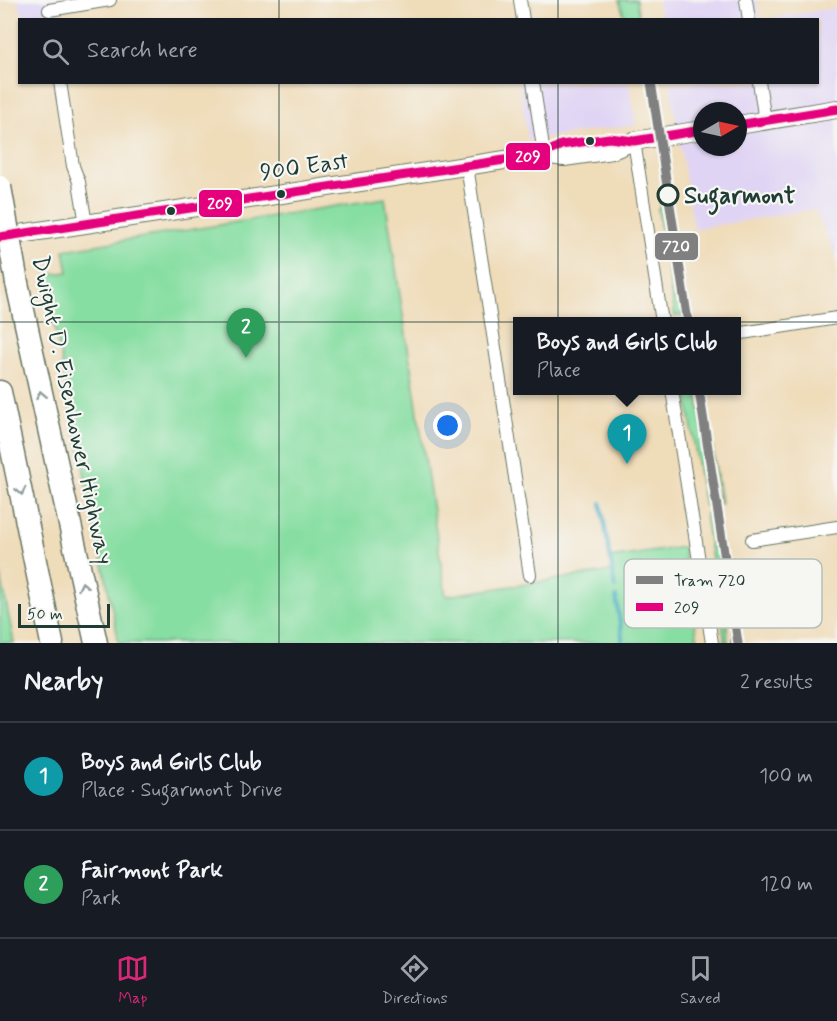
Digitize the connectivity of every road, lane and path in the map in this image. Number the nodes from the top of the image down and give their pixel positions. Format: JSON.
{"nodes":[{"id":1,"x":110,"y":0,"type":"edge"},
{"id":2,"x":520,"y":0,"type":"edge"},
{"id":3,"x":746,"y":0,"type":"edge"},
{"id":4,"x":49,"y":10,"type":"edge"},
{"id":5,"x":523,"y":18,"type":"edge"},
{"id":6,"x":749,"y":18,"type":"edge"},
{"id":7,"x":60,"y":84,"type":"edge"},
{"id":8,"x":533,"y":84,"type":"edge"},
{"id":9,"x":759,"y":84,"type":"edge"},
{"id":10,"x":837,"y":110,"type":"edge"},
{"id":11,"x":765,"y":121,"type":"junction"},
{"id":12,"x":747,"y":124,"type":"edge"},
{"id":13,"x":693,"y":131,"type":"edge"},
{"id":14,"x":634,"y":141,"type":"junction"},
{"id":15,"x":544,"y":154,"type":"junction"},
{"id":16,"x":467,"y":166,"type":"junction"},
{"id":17,"x":0,"y":187,"type":"edge"},
{"id":18,"x":86,"y":224,"type":"junction"},
{"id":19,"x":0,"y":237,"type":"edge"},
{"id":20,"x":661,"y":317,"type":"edge"},
{"id":21,"x":837,"y":318,"type":"edge"},
{"id":22,"x":741,"y":333,"type":"edge"},
{"id":23,"x":0,"y":392,"type":"edge"},
{"id":24,"x":673,"y":395,"type":"edge"},
{"id":25,"x":837,"y":527,"type":"edge"},
{"id":26,"x":752,"y":540,"type":"dead end"},
{"id":27,"x":699,"y":559,"type":"edge"},
{"id":28,"x":530,"y":576,"type":"dead end"},
{"id":29,"x":710,"y":628,"type":"edge"},
{"id":30,"x":52,"y":643,"type":"edge"},
{"id":31,"x":96,"y":643,"type":"edge"},
{"id":32,"x":712,"y":643,"type":"edge"}],
"edges":[{"from":1,"to":4,"type":"street"},
{"from":2,"to":5,"type":"street"},
{"from":3,"to":6,"type":"street"},
{"from":7,"to":18,"type":"street"},
{"from":8,"to":15,"type":"street"},
{"from":9,"to":11,"type":"street"},
{"from":10,"to":11,"type":"street"},
{"from":11,"to":12,"type":"street"},
{"from":13,"to":14,"type":"street","name":"900 East"},
{"from":14,"to":15,"type":"street","name":"900 East"},
{"from":14,"to":20,"type":"street"},
{"from":15,"to":16,"type":"street","name":"900 East"},
{"from":16,"to":18,"type":"street","name":"900 East"},
{"from":16,"to":28,"type":"street"},
{"from":31,"to":17,"type":"highway","name":"Dwight D. Eisenhower Highway","one_way":true,"bridge":true},
{"from":18,"to":19,"type":"street","name":"900 East"},
{"from":21,"to":22,"type":"street"},
{"from":23,"to":30,"type":"highway","one_way":true},
{"from":24,"to":27,"type":"street"},
{"from":25,"to":26,"type":"street"},
{"from":29,"to":32,"type":"street"}]}
